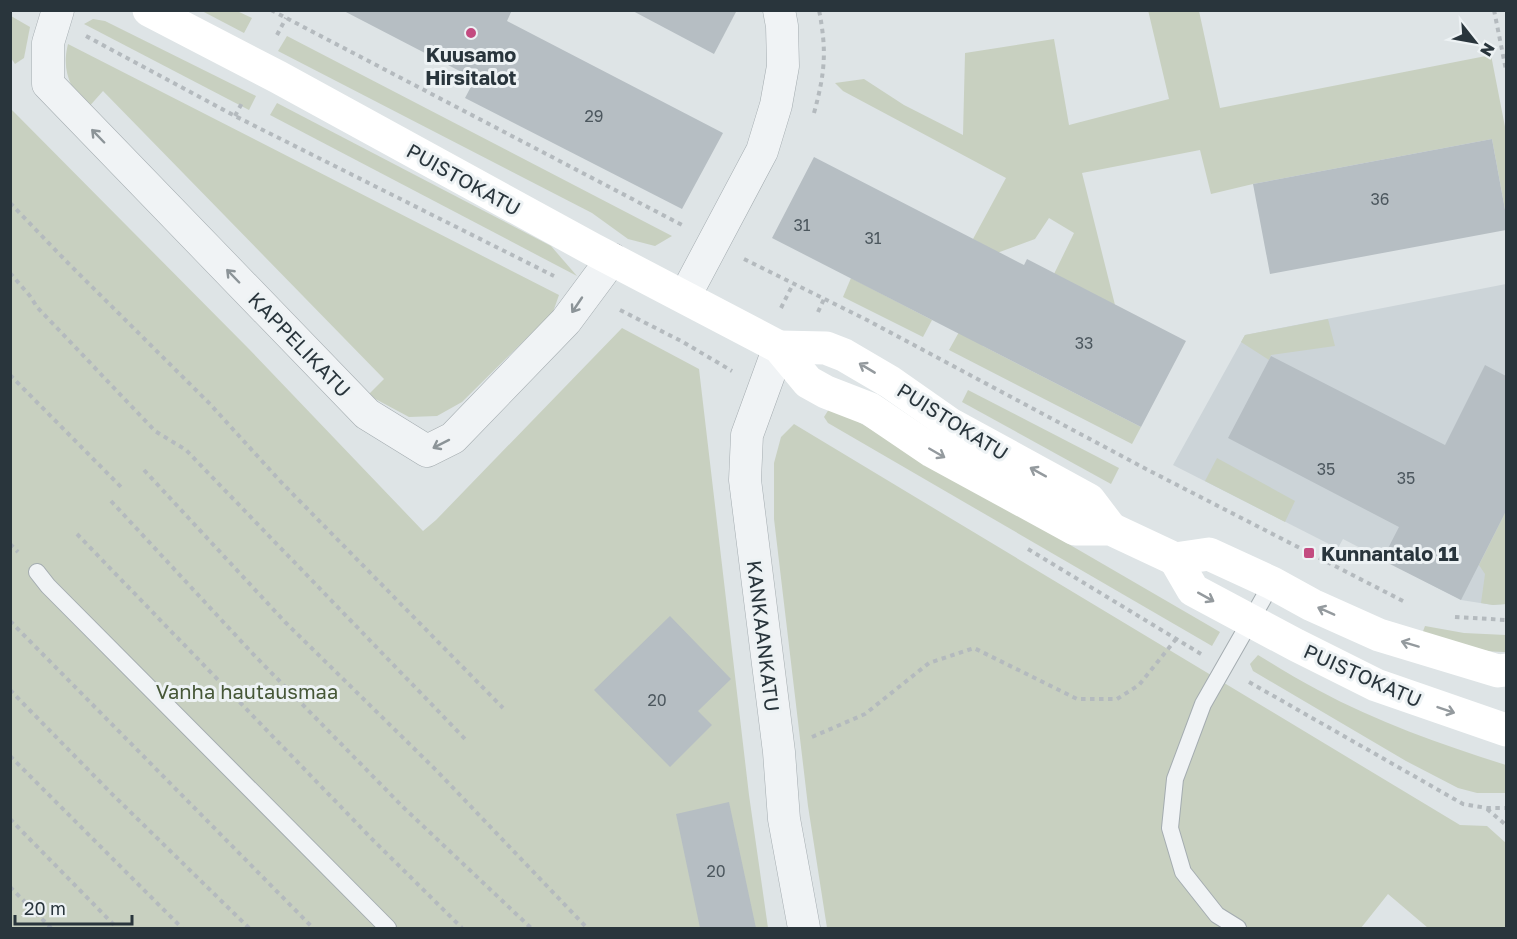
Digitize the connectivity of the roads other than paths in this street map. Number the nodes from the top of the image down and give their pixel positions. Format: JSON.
{"nodes":[{"id":1,"x":149,"y":10,"type":"edge"},
{"id":2,"x":779,"y":10,"type":"edge"},
{"id":3,"x":56,"y":15,"type":"edge"},
{"id":4,"x":612,"y":258,"type":"junction"},
{"id":5,"x":685,"y":296,"type":"junction"},
{"id":6,"x":779,"y":348,"type":"junction"},
{"id":7,"x":919,"y":402,"type":"junction"},
{"id":8,"x":903,"y":430,"type":"junction"},
{"id":9,"x":1111,"y":529,"type":"junction"},
{"id":10,"x":1175,"y":559,"type":"junction"},
{"id":11,"x":37,"y":572,"type":"dead end"},
{"id":12,"x":1272,"y":583,"type":"junction"},
{"id":13,"x":1250,"y":621,"type":"junction"},
{"id":14,"x":1506,"y":670,"type":"edge"},
{"id":15,"x":1506,"y":730,"type":"edge"},
{"id":16,"x":388,"y":928,"type":"edge"},
{"id":17,"x":804,"y":928,"type":"edge"},
{"id":18,"x":1238,"y":928,"type":"edge"}],
"edges":[{"from":1,"to":4,"type":"main road","name":"PUISTOKATU"},
{"from":2,"to":5,"type":"street"},
{"from":4,"to":3,"type":"street","name":"KAPPELIKATU","one_way":true},
{"from":4,"to":5,"type":"main road","name":"PUISTOKATU"},
{"from":5,"to":6,"type":"main road","name":"PUISTOKATU"},
{"from":7,"to":6,"type":"main road","name":"PUISTOKATU","one_way":true},
{"from":6,"to":8,"type":"main road","name":"PUISTOKATU"},
{"from":6,"to":17,"type":"street","name":"KANKAANKATU"},
{"from":7,"to":8,"type":"lane"},
{"from":9,"to":7,"type":"main road","name":"PUISTOKATU","one_way":true},
{"from":8,"to":9,"type":"main road","name":"PUISTOKATU","one_way":true},
{"from":9,"to":10,"type":"main road","name":"PUISTOKATU"},
{"from":10,"to":12,"type":"main road"},
{"from":10,"to":13,"type":"main road","name":"PUISTOKATU","one_way":true},
{"from":11,"to":16,"type":"lane"},
{"from":12,"to":13,"type":"lane"},
{"from":14,"to":12,"type":"main road","one_way":true},
{"from":13,"to":15,"type":"main road","name":"PUISTOKATU","one_way":true},
{"from":13,"to":18,"type":"lane"}]}
